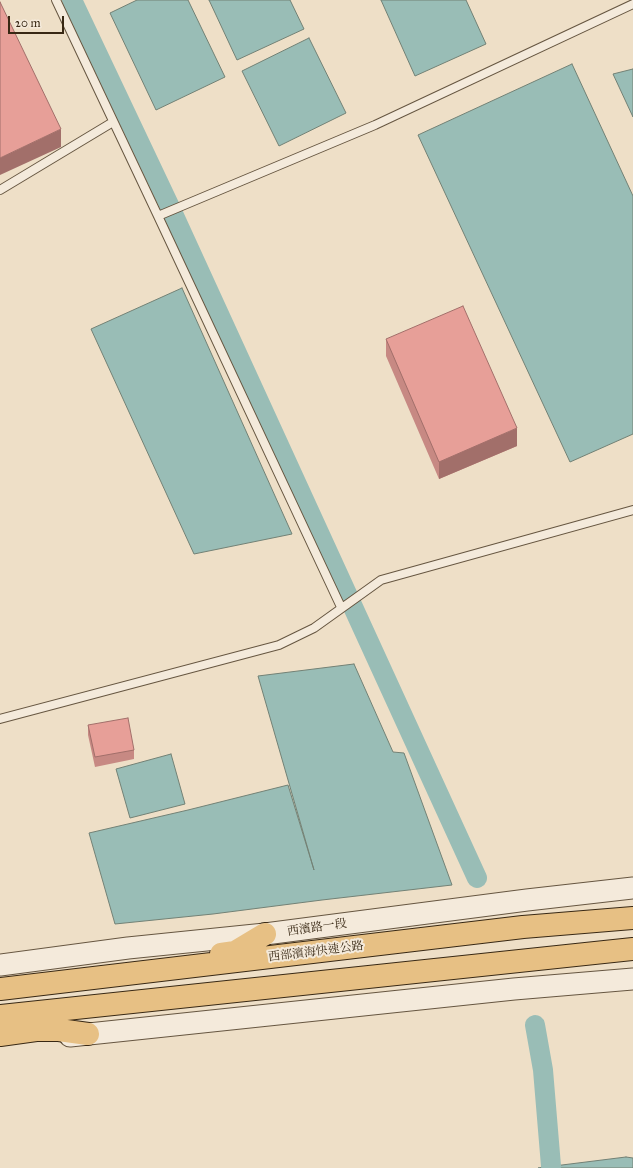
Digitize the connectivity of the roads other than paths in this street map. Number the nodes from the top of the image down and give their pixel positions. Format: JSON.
{"nodes":[{"id":1,"x":56,"y":0,"type":"edge"},
{"id":2,"x":633,"y":4,"type":"edge"},
{"id":3,"x":113,"y":122,"type":"junction"},
{"id":4,"x":0,"y":190,"type":"edge"},
{"id":5,"x":158,"y":216,"type":"junction"},
{"id":6,"x":633,"y":510,"type":"edge"},
{"id":7,"x":341,"y":607,"type":"junction"},
{"id":8,"x":0,"y":719,"type":"edge"},
{"id":9,"x":633,"y":888,"type":"edge"},
{"id":10,"x":633,"y":918,"type":"edge"},
{"id":11,"x":265,"y":934,"type":"junction"},
{"id":12,"x":633,"y":949,"type":"edge"},
{"id":13,"x":0,"y":965,"type":"edge"},
{"id":14,"x":633,"y":979,"type":"edge"},
{"id":15,"x":47,"y":983,"type":"junction"},
{"id":16,"x":0,"y":989,"type":"edge"},
{"id":17,"x":0,"y":1016,"type":"edge"},
{"id":18,"x":88,"y":1034,"type":"junction"},
{"id":19,"x":0,"y":1035,"type":"edge"},
{"id":20,"x":0,"y":1044,"type":"edge"}],
"edges":[{"from":1,"to":3,"type":"lane"},
{"from":2,"to":5,"type":"lane"},
{"from":3,"to":4,"type":"lane"},
{"from":3,"to":5,"type":"lane"},
{"from":5,"to":7,"type":"lane"},
{"from":6,"to":7,"type":"lane"},
{"from":7,"to":8,"type":"lane"},
{"from":9,"to":11,"type":"street","name":"西濱路一段"},
{"from":10,"to":15,"type":"highway","name":"西部濱海快速公路"},
{"from":11,"to":13,"type":"street","name":"西濱路一段"},
{"from":11,"to":15,"type":"highway"},
{"from":12,"to":17,"type":"highway"},
{"from":14,"to":18,"type":"street"},
{"from":15,"to":16,"type":"highway","name":"西部濱海快速公路"},
{"from":18,"to":19,"type":"highway"},
{"from":18,"to":20,"type":"street"}]}
